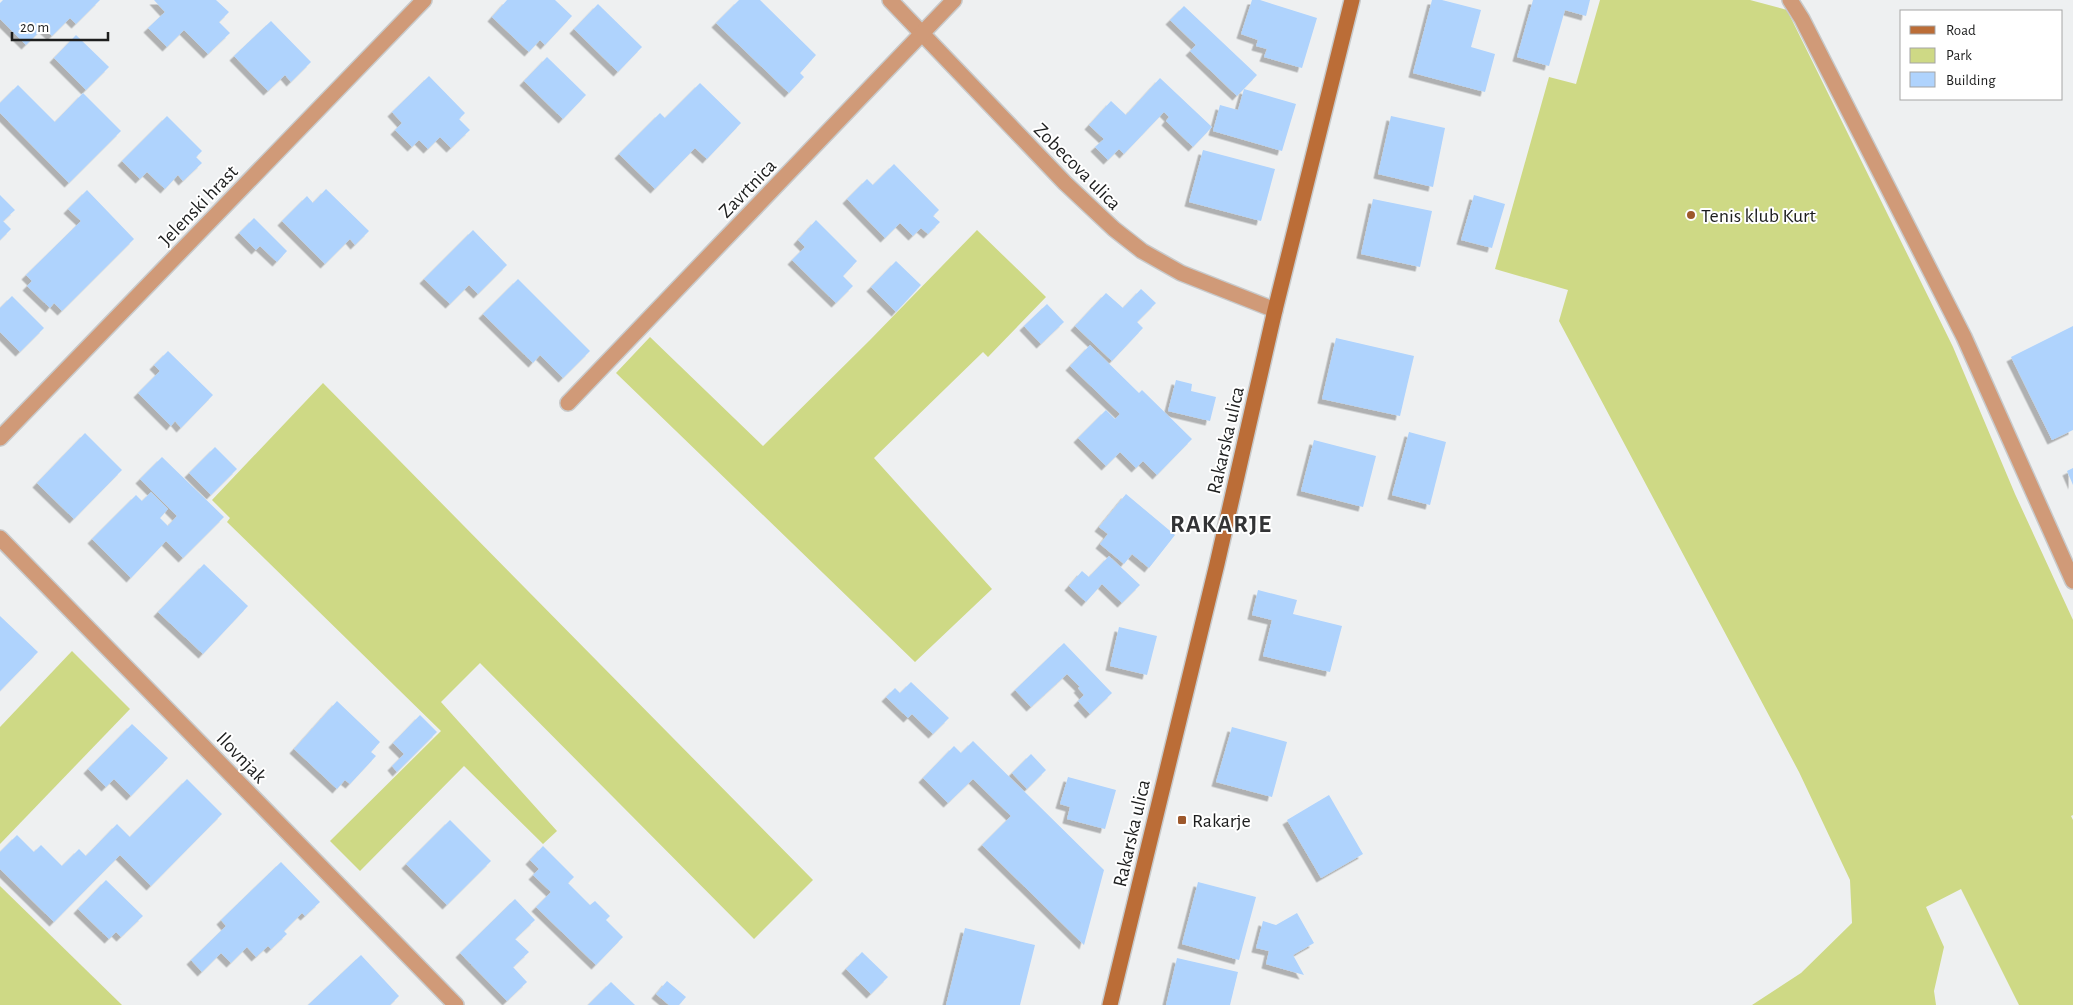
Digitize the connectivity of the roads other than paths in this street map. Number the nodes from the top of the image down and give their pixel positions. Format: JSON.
{"nodes":[{"id":1,"x":424,"y":0,"type":"edge"},
{"id":2,"x":890,"y":0,"type":"edge"},
{"id":3,"x":954,"y":0,"type":"edge"},
{"id":4,"x":1352,"y":0,"type":"edge"},
{"id":5,"x":1790,"y":0,"type":"edge"},
{"id":6,"x":922,"y":34,"type":"junction"},
{"id":7,"x":1275,"y":310,"type":"junction"},
{"id":8,"x":568,"y":403,"type":"dead end"},
{"id":9,"x":0,"y":438,"type":"edge"},
{"id":10,"x":0,"y":538,"type":"edge"},
{"id":11,"x":2073,"y":581,"type":"edge"},
{"id":12,"x":456,"y":1005,"type":"edge"},
{"id":13,"x":1110,"y":1005,"type":"edge"}],
"edges":[{"from":1,"to":9,"type":"street","name":"Jelenski hrast"},
{"from":2,"to":6,"type":"street","name":"Zobecova ulica"},
{"from":3,"to":6,"type":"street","name":"Zavrtnica"},
{"from":4,"to":7,"type":"main road","name":"Rakarska ulica"},
{"from":5,"to":11,"type":"street"},
{"from":6,"to":7,"type":"street","name":"Zobecova ulica"},
{"from":6,"to":8,"type":"street","name":"Zavrtnica"},
{"from":7,"to":13,"type":"main road","name":"Rakarska ulica"},
{"from":10,"to":12,"type":"street","name":"Ilovnjak"}]}
